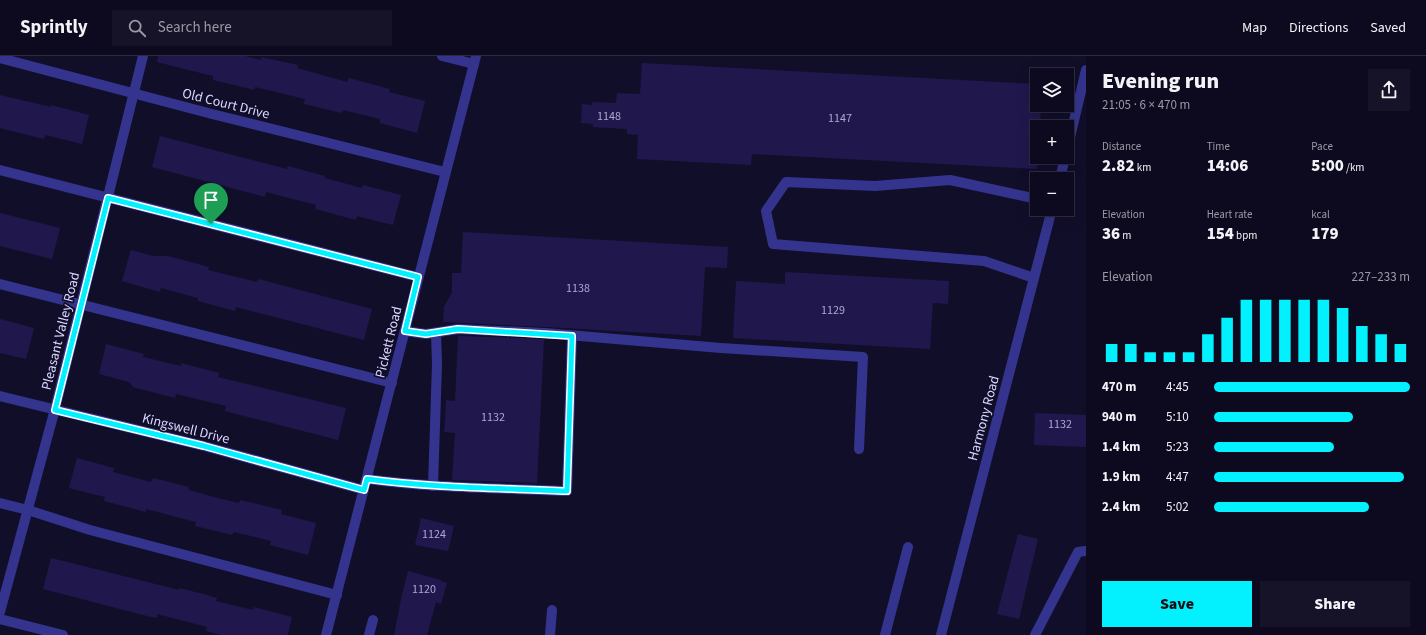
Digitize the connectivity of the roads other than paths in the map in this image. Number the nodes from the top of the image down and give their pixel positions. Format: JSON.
{"nodes":[{"id":1,"x":143,"y":56,"type":"edge"},
{"id":2,"x":442,"y":56,"type":"edge"},
{"id":3,"x":0,"y":58,"type":"edge"},
{"id":4,"x":475,"y":60,"type":"edge"},
{"id":5,"x":1086,"y":70,"type":"edge"},
{"id":6,"x":133,"y":93,"type":"junction"},
{"id":7,"x":1074,"y":121,"type":"edge"},
{"id":8,"x":0,"y":170,"type":"edge"},
{"id":9,"x":445,"y":172,"type":"junction"},
{"id":10,"x":108,"y":198,"type":"junction"},
{"id":11,"x":1030,"y":198,"type":"edge"},
{"id":12,"x":1050,"y":216,"type":"edge"},
{"id":13,"x":418,"y":277,"type":"junction"},
{"id":14,"x":1034,"y":278,"type":"junction"},
{"id":15,"x":0,"y":284,"type":"edge"},
{"id":16,"x":80,"y":305,"type":"junction"},
{"id":17,"x":405,"y":331,"type":"junction"},
{"id":18,"x":436,"y":333,"type":"junction"},
{"id":19,"x":572,"y":336,"type":"junction"},
{"id":20,"x":392,"y":383,"type":"junction"},
{"id":21,"x":0,"y":396,"type":"edge"},
{"id":22,"x":55,"y":410,"type":"junction"},
{"id":23,"x":860,"y":449,"type":"dead end"},
{"id":24,"x":367,"y":479,"type":"junction"},
{"id":25,"x":433,"y":486,"type":"junction"},
{"id":26,"x":364,"y":490,"type":"junction"},
{"id":27,"x":0,"y":503,"type":"edge"},
{"id":28,"x":28,"y":510,"type":"junction"},
{"id":29,"x":908,"y":546,"type":"dead end"},
{"id":30,"x":1086,"y":550,"type":"edge"},
{"id":31,"x":337,"y":595,"type":"junction"},
{"id":32,"x":552,"y":610,"type":"dead end"},
{"id":33,"x":0,"y":612,"type":"edge"},
{"id":34,"x":0,"y":619,"type":"edge"},
{"id":35,"x":373,"y":620,"type":"dead end"},
{"id":36,"x":63,"y":635,"type":"edge"},
{"id":37,"x":326,"y":635,"type":"edge"},
{"id":38,"x":369,"y":635,"type":"edge"},
{"id":39,"x":550,"y":635,"type":"edge"},
{"id":40,"x":886,"y":635,"type":"edge"},
{"id":41,"x":941,"y":635,"type":"edge"},
{"id":42,"x":1035,"y":635,"type":"edge"}],
"edges":[{"from":1,"to":6,"type":"street","name":"Pleasant Valley Road"},
{"from":2,"to":4,"type":"street"},
{"from":3,"to":6,"type":"street","name":"Old Court Drive"},
{"from":4,"to":9,"type":"street","name":"Pickett Road"},
{"from":5,"to":7,"type":"street"},
{"from":6,"to":9,"type":"street","name":"Old Court Drive"},
{"from":6,"to":10,"type":"street","name":"Pleasant Valley Road"},
{"from":8,"to":10,"type":"street"},
{"from":9,"to":13,"type":"street","name":"Pickett Road"},
{"from":10,"to":13,"type":"street"},
{"from":10,"to":16,"type":"street","name":"Pleasant Valley Road"},
{"from":11,"to":14,"type":"street"},
{"from":12,"to":14,"type":"street","name":"Harmony Road"},
{"from":13,"to":17,"type":"street","name":"Pickett Road"},
{"from":14,"to":41,"type":"street","name":"Harmony Road"},
{"from":15,"to":16,"type":"street"},
{"from":16,"to":20,"type":"street"},
{"from":16,"to":22,"type":"street","name":"Pleasant Valley Road"},
{"from":17,"to":18,"type":"street"},
{"from":17,"to":20,"type":"street","name":"Pickett Road"},
{"from":18,"to":19,"type":"street"},
{"from":18,"to":25,"type":"street"},
{"from":19,"to":23,"type":"street"},
{"from":19,"to":25,"type":"street"},
{"from":20,"to":24,"type":"street","name":"Pickett Road"},
{"from":21,"to":22,"type":"street","name":"Kingswell Drive"},
{"from":22,"to":26,"type":"street","name":"Kingswell Drive"},
{"from":22,"to":28,"type":"street","name":"Pleasant Valley Road"},
{"from":24,"to":25,"type":"street"},
{"from":24,"to":26,"type":"street","name":"Pickett Road"},
{"from":26,"to":31,"type":"street","name":"Pickett Road"},
{"from":27,"to":28,"type":"street"},
{"from":28,"to":31,"type":"street"},
{"from":28,"to":33,"type":"street","name":"Pleasant Valley Road"},
{"from":29,"to":40,"type":"street"},
{"from":30,"to":42,"type":"street"},
{"from":31,"to":37,"type":"street","name":"Pickett Road"},
{"from":32,"to":39,"type":"street"},
{"from":34,"to":36,"type":"street"},
{"from":35,"to":38,"type":"street"}]}
